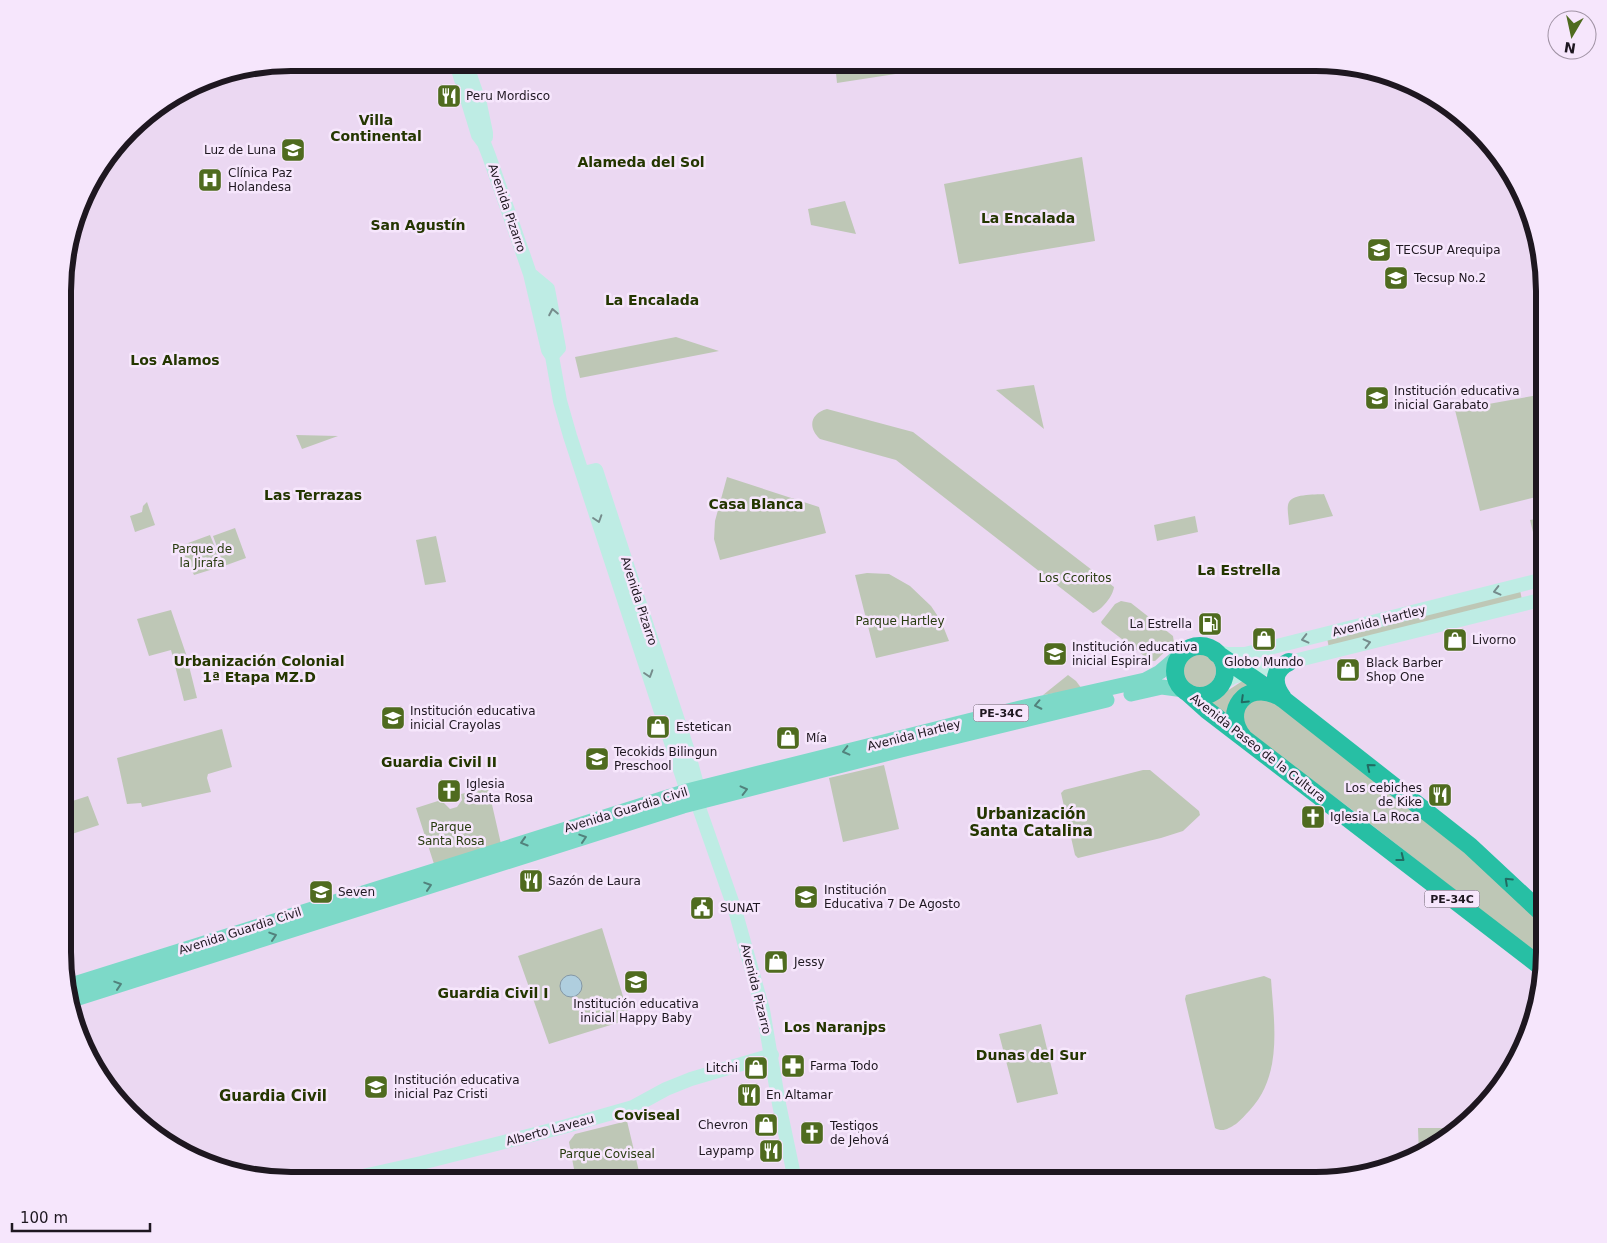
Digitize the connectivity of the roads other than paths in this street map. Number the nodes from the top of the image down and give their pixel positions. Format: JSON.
{"nodes":[{"id":1,"x":458,"y":71,"type":"edge"},
{"id":2,"x":469,"y":71,"type":"edge"},
{"id":3,"x":484,"y":143,"type":"junction"},
{"id":4,"x":1536,"y":581,"type":"edge"},
{"id":5,"x":1536,"y":601,"type":"edge"},
{"id":6,"x":1215,"y":651,"type":"junction"},
{"id":7,"x":1181,"y":654,"type":"junction"},
{"id":8,"x":1289,"y":662,"type":"junction"},
{"id":9,"x":1246,"y":673,"type":"junction"},
{"id":10,"x":1220,"y":685,"type":"junction"},
{"id":11,"x":1185,"y":691,"type":"junction"},
{"id":12,"x":1283,"y":699,"type":"junction"},
{"id":13,"x":1244,"y":738,"type":"junction"},
{"id":14,"x":694,"y":794,"type":"junction"},
{"id":15,"x":1536,"y":908,"type":"edge"},
{"id":16,"x":1535,"y":961,"type":"edge"},
{"id":17,"x":74,"y":984,"type":"edge"},
{"id":18,"x":76,"y":999,"type":"edge"},
{"id":19,"x":772,"y":1055,"type":"junction"},
{"id":20,"x":380,"y":1172,"type":"edge"},
{"id":21,"x":793,"y":1172,"type":"edge"}],
"edges":[{"from":1,"to":3,"type":"main road","name":"Avenida Pizarro"},
{"from":2,"to":3,"type":"main road","name":"Avenida Pizarro"},
{"from":3,"to":14,"type":"main road","name":"Avenida Pizarro"},
{"from":4,"to":6,"type":"main road","name":"Avenida Hartley","one_way":true},
{"from":8,"to":5,"type":"main road","name":"Avenida Hartley","one_way":true},
{"from":6,"to":7,"type":"highway","number":"PE-34C"},
{"from":6,"to":9,"type":"highway"},
{"from":6,"to":10,"type":"highway"},
{"from":7,"to":11,"type":"highway"},
{"from":7,"to":14,"type":"main road","name":"Avenida Hartley","number":"PE-34C","one_way":true},
{"from":8,"to":9,"type":"main road","name":"Avenida Hartley"},
{"from":8,"to":12,"type":"highway"},
{"from":9,"to":10,"type":"main road","name":"Avenida Hartley"},
{"from":9,"to":12,"type":"highway"},
{"from":10,"to":11,"type":"highway","number":"PE-34C"},
{"from":11,"to":13,"type":"highway","name":"Avenida Paseo de la Cultura","number":"PE-34C"},
{"from":14,"to":11,"type":"main road","name":"Avenida Hartley","number":"PE-34C","one_way":true},
{"from":12,"to":13,"type":"highway","one_way":true},
{"from":15,"to":12,"type":"highway","one_way":true},
{"from":13,"to":16,"type":"highway","name":"Avenida Paseo de la Cultura","number":"PE-34C","one_way":true},
{"from":14,"to":17,"type":"main road","name":"Avenida Guardia Civil","number":"PE-34C","one_way":true},
{"from":18,"to":14,"type":"main road","name":"Avenida Guardia Civil","number":"PE-34C","one_way":true},
{"from":14,"to":19,"type":"main road","name":"Avenida Pizarro"},
{"from":19,"to":20,"type":"main road","name":"Alberto Laveau"},
{"from":19,"to":21,"type":"main road","name":"Avenida Pizarro"}]}
